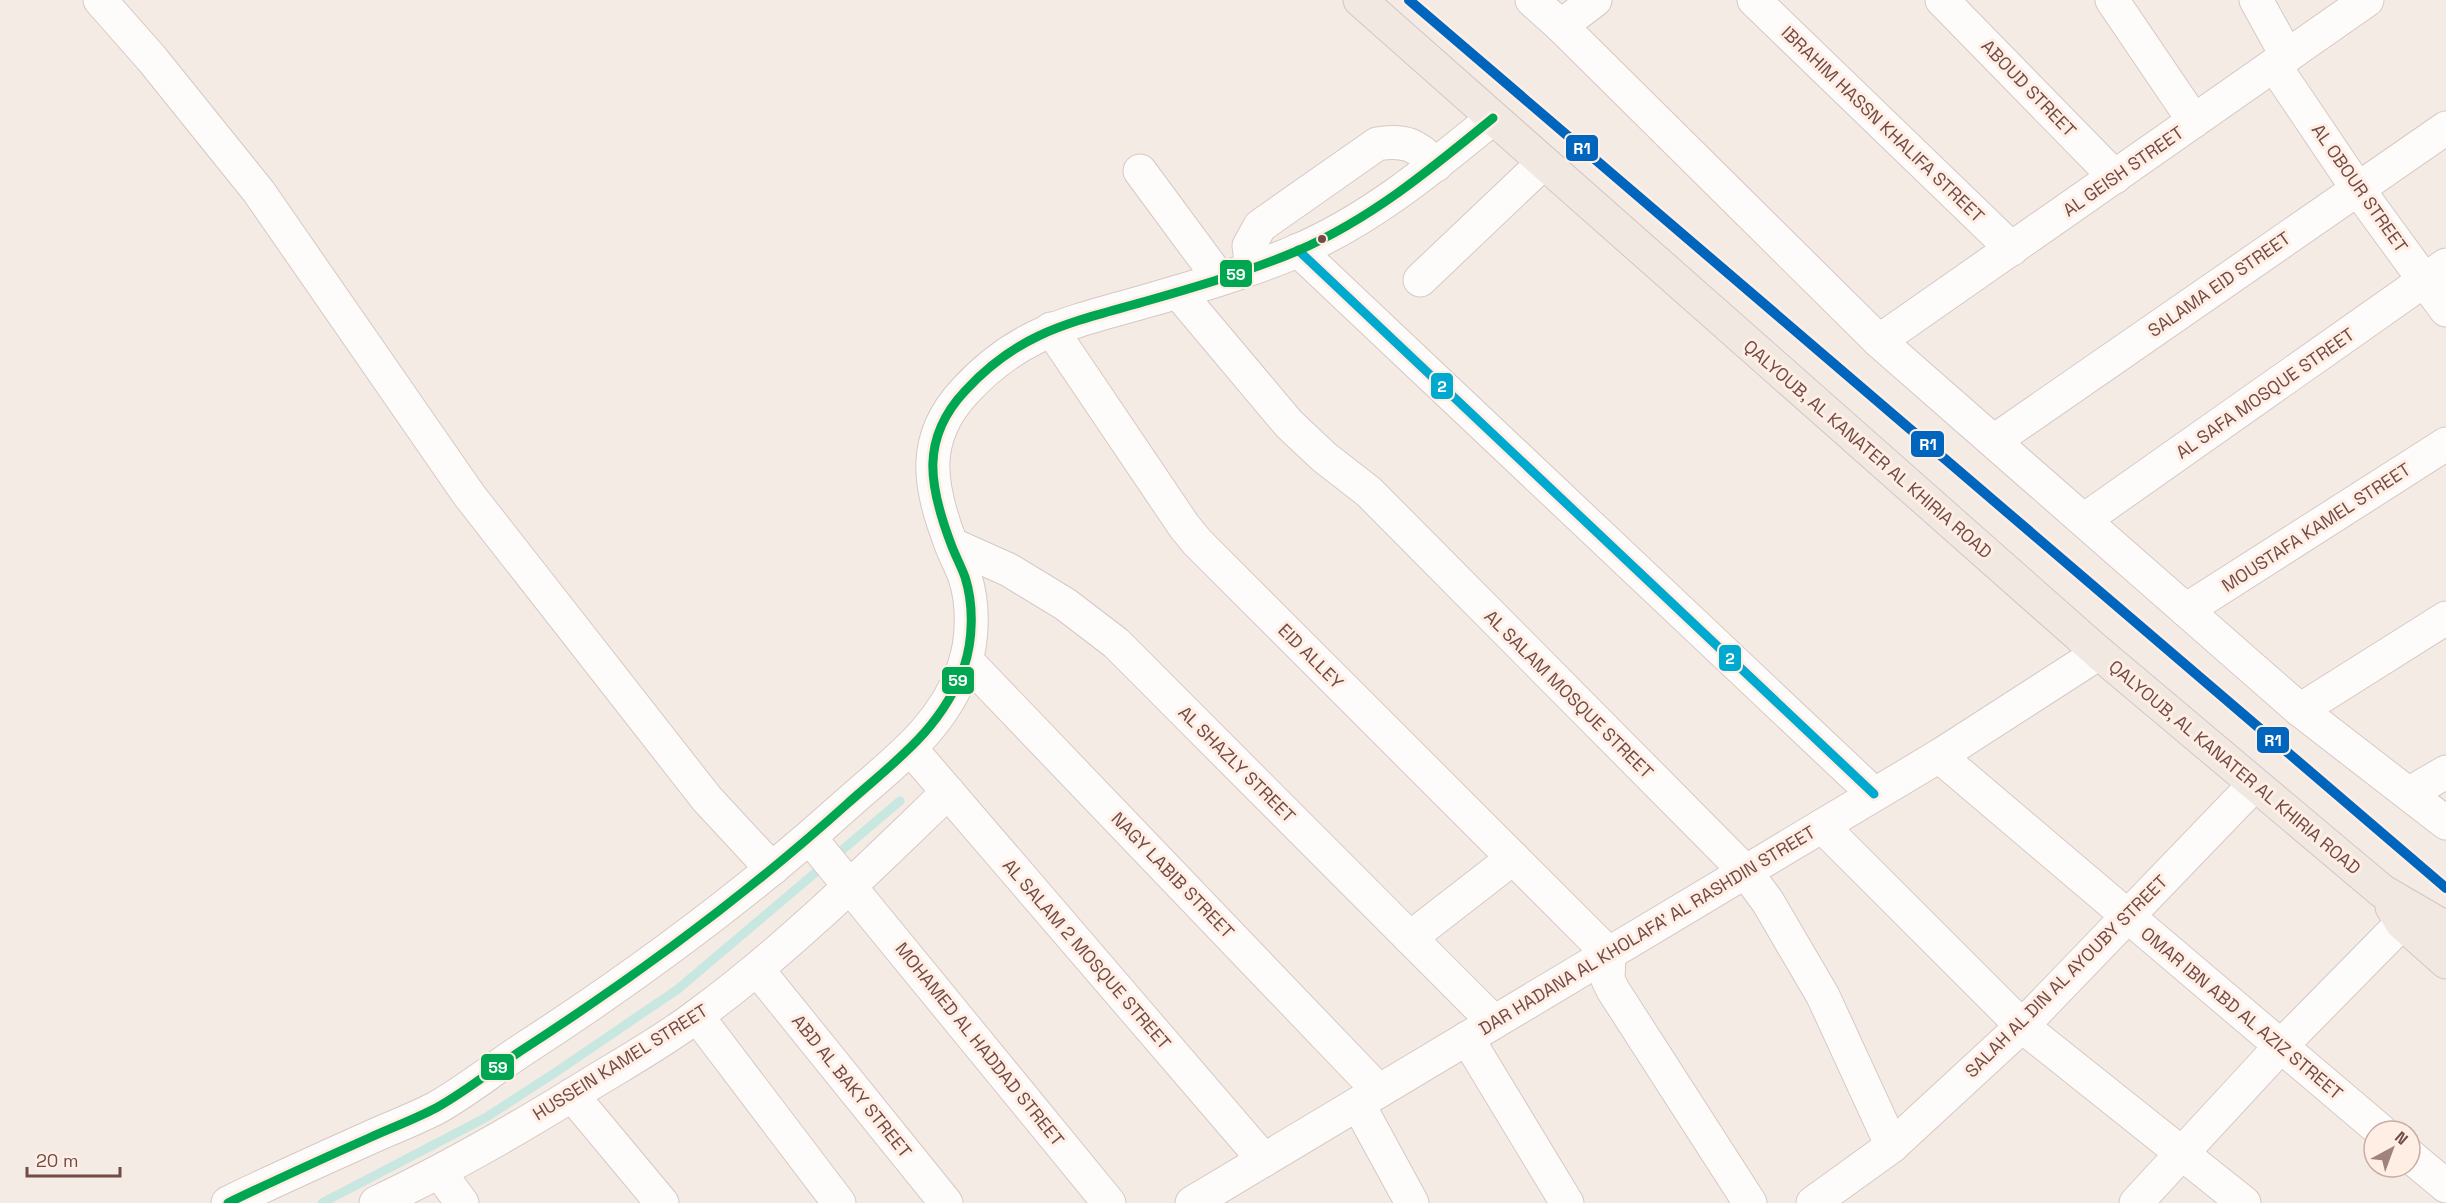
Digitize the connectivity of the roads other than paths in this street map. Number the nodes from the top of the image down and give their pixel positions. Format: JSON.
{"nodes":[{"id":1,"x":100,"y":0,"type":"edge"},
{"id":2,"x":1360,"y":0,"type":"edge"},
{"id":3,"x":1532,"y":0,"type":"edge"},
{"id":4,"x":1595,"y":0,"type":"edge"},
{"id":5,"x":1754,"y":0,"type":"edge"},
{"id":6,"x":1942,"y":0,"type":"edge"},
{"id":7,"x":2112,"y":0,"type":"edge"},
{"id":8,"x":2256,"y":0,"type":"edge"},
{"id":9,"x":2367,"y":0,"type":"edge"},
{"id":10,"x":1561,"y":26,"type":"junction"},
{"id":11,"x":2281,"y":60,"type":"junction"},
{"id":12,"x":1492,"y":118,"type":"junction"},
{"id":13,"x":2194,"y":121,"type":"junction"},
{"id":14,"x":2446,"y":128,"type":"edge"},
{"id":15,"x":1543,"y":163,"type":"junction"},
{"id":16,"x":1436,"y":165,"type":"junction"},
{"id":17,"x":1140,"y":171,"type":"dead end"},
{"id":18,"x":2115,"y":177,"type":"junction"},
{"id":19,"x":2357,"y":188,"type":"junction"},
{"id":20,"x":2012,"y":249,"type":"junction"},
{"id":21,"x":1298,"y":250,"type":"junction"},
{"id":22,"x":1252,"y":268,"type":"junction"},
{"id":23,"x":2436,"y":273,"type":"edge"},
{"id":24,"x":1219,"y":278,"type":"junction"},
{"id":25,"x":1420,"y":280,"type":"dead end"},
{"id":26,"x":1178,"y":292,"type":"junction"},
{"id":27,"x":2446,"y":310,"type":"edge"},
{"id":28,"x":1051,"y":328,"type":"junction"},
{"id":29,"x":1879,"y":341,"type":"junction"},
{"id":30,"x":1994,"y":441,"type":"junction"},
{"id":31,"x":2446,"y":444,"type":"edge"},
{"id":32,"x":2084,"y":520,"type":"junction"},
{"id":33,"x":951,"y":544,"type":"junction"},
{"id":34,"x":2186,"y":610,"type":"junction"},
{"id":35,"x":2446,"y":618,"type":"edge"},
{"id":36,"x":2099,"y":653,"type":"junction"},
{"id":37,"x":966,"y":660,"type":"junction"},
{"id":38,"x":2300,"y":710,"type":"junction"},
{"id":39,"x":910,"y":748,"type":"junction"},
{"id":40,"x":1939,"y":756,"type":"junction"},
{"id":41,"x":2446,"y":772,"type":"edge"},
{"id":42,"x":2254,"y":785,"type":"junction"},
{"id":43,"x":948,"y":792,"type":"junction"},
{"id":44,"x":2410,"y":793,"type":"junction"},
{"id":45,"x":1874,"y":794,"type":"junction"},
{"id":46,"x":2446,"y":823,"type":"edge"},
{"id":47,"x":1822,"y":825,"type":"junction"},
{"id":48,"x":810,"y":838,"type":"junction"},
{"id":49,"x":1513,"y":858,"type":"junction"},
{"id":50,"x":772,"y":869,"type":"junction"},
{"id":51,"x":1745,"y":871,"type":"junction"},
{"id":52,"x":851,"y":885,"type":"junction"},
{"id":53,"x":2382,"y":891,"type":"junction"},
{"id":54,"x":2128,"y":916,"type":"junction"},
{"id":55,"x":2402,"y":922,"type":"junction"},
{"id":56,"x":2446,"y":931,"type":"edge"},
{"id":57,"x":1410,"y":938,"type":"junction"},
{"id":58,"x":1609,"y":954,"type":"junction"},
{"id":59,"x":2446,"y":963,"type":"edge"},
{"id":60,"x":757,"y":969,"type":"junction"},
{"id":61,"x":697,"y":1016,"type":"junction"},
{"id":62,"x":2022,"y":1026,"type":"junction"},
{"id":63,"x":1480,"y":1030,"type":"junction"},
{"id":64,"x":2281,"y":1046,"type":"junction"},
{"id":65,"x":572,"y":1095,"type":"junction"},
{"id":66,"x":1369,"y":1097,"type":"junction"},
{"id":67,"x":2367,"y":1119,"type":"edge"},
{"id":68,"x":1892,"y":1146,"type":"junction"},
{"id":69,"x":2182,"y":1152,"type":"junction"},
{"id":70,"x":1264,"y":1160,"type":"junction"},
{"id":71,"x":2422,"y":1166,"type":"edge"},
{"id":72,"x":440,"y":1173,"type":"junction"},
{"id":73,"x":2446,"y":1186,"type":"edge"},
{"id":74,"x":1834,"y":1199,"type":"edge"},
{"id":75,"x":228,"y":1203,"type":"edge"},
{"id":76,"x":376,"y":1203,"type":"edge"},
{"id":77,"x":462,"y":1203,"type":"edge"},
{"id":78,"x":662,"y":1203,"type":"edge"},
{"id":79,"x":839,"y":1203,"type":"edge"},
{"id":80,"x":946,"y":1203,"type":"edge"},
{"id":81,"x":1109,"y":1203,"type":"edge"},
{"id":82,"x":1192,"y":1203,"type":"edge"},
{"id":83,"x":1412,"y":1203,"type":"edge"},
{"id":84,"x":1567,"y":1203,"type":"edge"},
{"id":85,"x":1750,"y":1203,"type":"edge"},
{"id":86,"x":2136,"y":1203,"type":"edge"},
{"id":87,"x":2244,"y":1203,"type":"edge"}],
"edges":[{"from":1,"to":50,"type":"street"},
{"from":2,"to":12,"type":"main road","name":"QALYOUB, AL KANATER AL KHIRIA ROAD"},
{"from":3,"to":10,"type":"street"},
{"from":4,"to":10,"type":"street"},
{"from":5,"to":20,"type":"street","name":"IBRAHIM HASSN KHALIFA STREET"},
{"from":6,"to":18,"type":"street","name":"ABOUD STREET"},
{"from":7,"to":13,"type":"street"},
{"from":8,"to":11,"type":"street","name":"AL OBOUR STREET"},
{"from":9,"to":11,"type":"street","name":"AL GEISH STREET"},
{"from":10,"to":29,"type":"street"},
{"from":11,"to":13,"type":"street","name":"AL GEISH STREET"},
{"from":11,"to":19,"type":"street","name":"AL OBOUR STREET"},
{"from":12,"to":15,"type":"main road","name":"QALYOUB, AL KANATER AL KHIRIA ROAD"},
{"from":12,"to":16,"type":"street"},
{"from":13,"to":18,"type":"street","name":"AL GEISH STREET"},
{"from":14,"to":19,"type":"street","name":"SALAMA EID STREET"},
{"from":15,"to":25,"type":"street"},
{"from":15,"to":36,"type":"main road","name":"QALYOUB, AL KANATER AL KHIRIA ROAD"},
{"from":16,"to":21,"type":"street"},
{"from":16,"to":22,"type":"street"},
{"from":17,"to":24,"type":"street"},
{"from":18,"to":20,"type":"street","name":"AL GEISH STREET"},
{"from":19,"to":23,"type":"street","name":"AL OBOUR STREET"},
{"from":19,"to":30,"type":"street","name":"SALAMA EID STREET"},
{"from":20,"to":29,"type":"street","name":"AL GEISH STREET"},
{"from":21,"to":22,"type":"street"},
{"from":21,"to":45,"type":"street"},
{"from":22,"to":24,"type":"street"},
{"from":23,"to":27,"type":"street","name":"AL OBOUR STREET"},
{"from":23,"to":32,"type":"street","name":"AL SAFA MOSQUE STREET"},
{"from":24,"to":26,"type":"street"},
{"from":26,"to":28,"type":"street"},
{"from":26,"to":51,"type":"street","name":"AL SALAM MOSQUE STREET"},
{"from":28,"to":33,"type":"street"},
{"from":28,"to":49,"type":"street","name":"EID ALLEY"},
{"from":29,"to":30,"type":"street"},
{"from":30,"to":32,"type":"street"},
{"from":31,"to":34,"type":"street","name":"MOUSTAFA KAMEL STREET"},
{"from":32,"to":34,"type":"street"},
{"from":33,"to":37,"type":"street"},
{"from":33,"to":57,"type":"street","name":"AL SHAZLY STREET"},
{"from":34,"to":38,"type":"street"},
{"from":35,"to":38,"type":"street"},
{"from":36,"to":40,"type":"street","name":"DAR HADANA AL KHOLAFA' AL RASHDIN STREET"},
{"from":36,"to":42,"type":"main road","name":"QALYOUB, AL KANATER AL KHIRIA ROAD"},
{"from":37,"to":39,"type":"street"},
{"from":37,"to":66,"type":"street","name":"NAGY LABIB STREET"},
{"from":38,"to":44,"type":"street"},
{"from":39,"to":43,"type":"street","name":"AL SALAM 2 MOSQUE STREET"},
{"from":39,"to":48,"type":"street"},
{"from":40,"to":45,"type":"street","name":"DAR HADANA AL KHOLAFA' AL RASHDIN STREET"},
{"from":40,"to":54,"type":"street","name":"OMAR IBN ABD AL AZIZ STREET"},
{"from":41,"to":44,"type":"street"},
{"from":42,"to":53,"type":"main road","name":"QALYOUB, AL KANATER AL KHIRIA ROAD"},
{"from":42,"to":54,"type":"street","name":"SALAH AL DIN AL AYOUBY STREET"},
{"from":43,"to":52,"type":"street","name":"HUSSEIN KAMEL STREET"},
{"from":43,"to":70,"type":"street","name":"AL SALAM 2 MOSQUE STREET"},
{"from":44,"to":46,"type":"street"},
{"from":45,"to":47,"type":"street","name":"DAR HADANA AL KHOLAFA' AL RASHDIN STREET"},
{"from":47,"to":51,"type":"street","name":"DAR HADANA AL KHOLAFA' AL RASHDIN STREET"},
{"from":47,"to":62,"type":"street"},
{"from":48,"to":50,"type":"street"},
{"from":48,"to":52,"type":"street","name":"MOHAMED AL HADDAD STREET"},
{"from":49,"to":57,"type":"street"},
{"from":49,"to":58,"type":"street","name":"EID ALLEY"},
{"from":50,"to":75,"type":"street"},
{"from":51,"to":58,"type":"street","name":"DAR HADANA AL KHOLAFA' AL RASHDIN STREET"},
{"from":51,"to":68,"type":"street","name":"AL SALAM MOSQUE STREET"},
{"from":52,"to":60,"type":"street","name":"HUSSEIN KAMEL STREET"},
{"from":52,"to":81,"type":"street","name":"MOHAMED AL HADDAD STREET"},
{"from":53,"to":55,"type":"main road","name":"QALYOUB, AL KANATER AL KHIRIA ROAD"},
{"from":53,"to":56,"type":"main road","name":"QALYOUB, AL KANATER AL KHIRIA ROAD"},
{"from":54,"to":62,"type":"street","name":"SALAH AL DIN AL AYOUBY STREET"},
{"from":54,"to":64,"type":"street","name":"OMAR IBN ABD AL AZIZ STREET"},
{"from":55,"to":59,"type":"main road","name":"QALYOUB, AL KANATER AL KHIRIA ROAD"},
{"from":55,"to":64,"type":"street"},
{"from":57,"to":63,"type":"street","name":"AL SHAZLY STREET"},
{"from":58,"to":63,"type":"street","name":"DAR HADANA AL KHOLAFA' AL RASHDIN STREET"},
{"from":58,"to":85,"type":"street"},
{"from":60,"to":61,"type":"street","name":"HUSSEIN KAMEL STREET"},
{"from":60,"to":80,"type":"street","name":"ABD AL BAKY STREET"},
{"from":61,"to":65,"type":"street","name":"HUSSEIN KAMEL STREET"},
{"from":61,"to":79,"type":"street"},
{"from":62,"to":68,"type":"street","name":"SALAH AL DIN AL AYOUBY STREET"},
{"from":62,"to":69,"type":"street"},
{"from":63,"to":66,"type":"street","name":"DAR HADANA AL KHOLAFA' AL RASHDIN STREET"},
{"from":63,"to":84,"type":"street","name":"AL SHAZLY STREET"},
{"from":64,"to":67,"type":"street","name":"OMAR IBN ABD AL AZIZ STREET"},
{"from":64,"to":69,"type":"street"},
{"from":65,"to":72,"type":"street","name":"HUSSEIN KAMEL STREET"},
{"from":65,"to":78,"type":"street"},
{"from":66,"to":70,"type":"street","name":"DAR HADANA AL KHOLAFA' AL RASHDIN STREET"},
{"from":66,"to":83,"type":"street","name":"NAGY LABIB STREET"},
{"from":68,"to":74,"type":"street","name":"SALAH AL DIN AL AYOUBY STREET"},
{"from":69,"to":86,"type":"street"},
{"from":69,"to":87,"type":"street"},
{"from":70,"to":82,"type":"street","name":"DAR HADANA AL KHOLAFA' AL RASHDIN STREET"},
{"from":71,"to":73,"type":"street"},
{"from":72,"to":76,"type":"street","name":"HUSSEIN KAMEL STREET"},
{"from":72,"to":77,"type":"street"}]}
